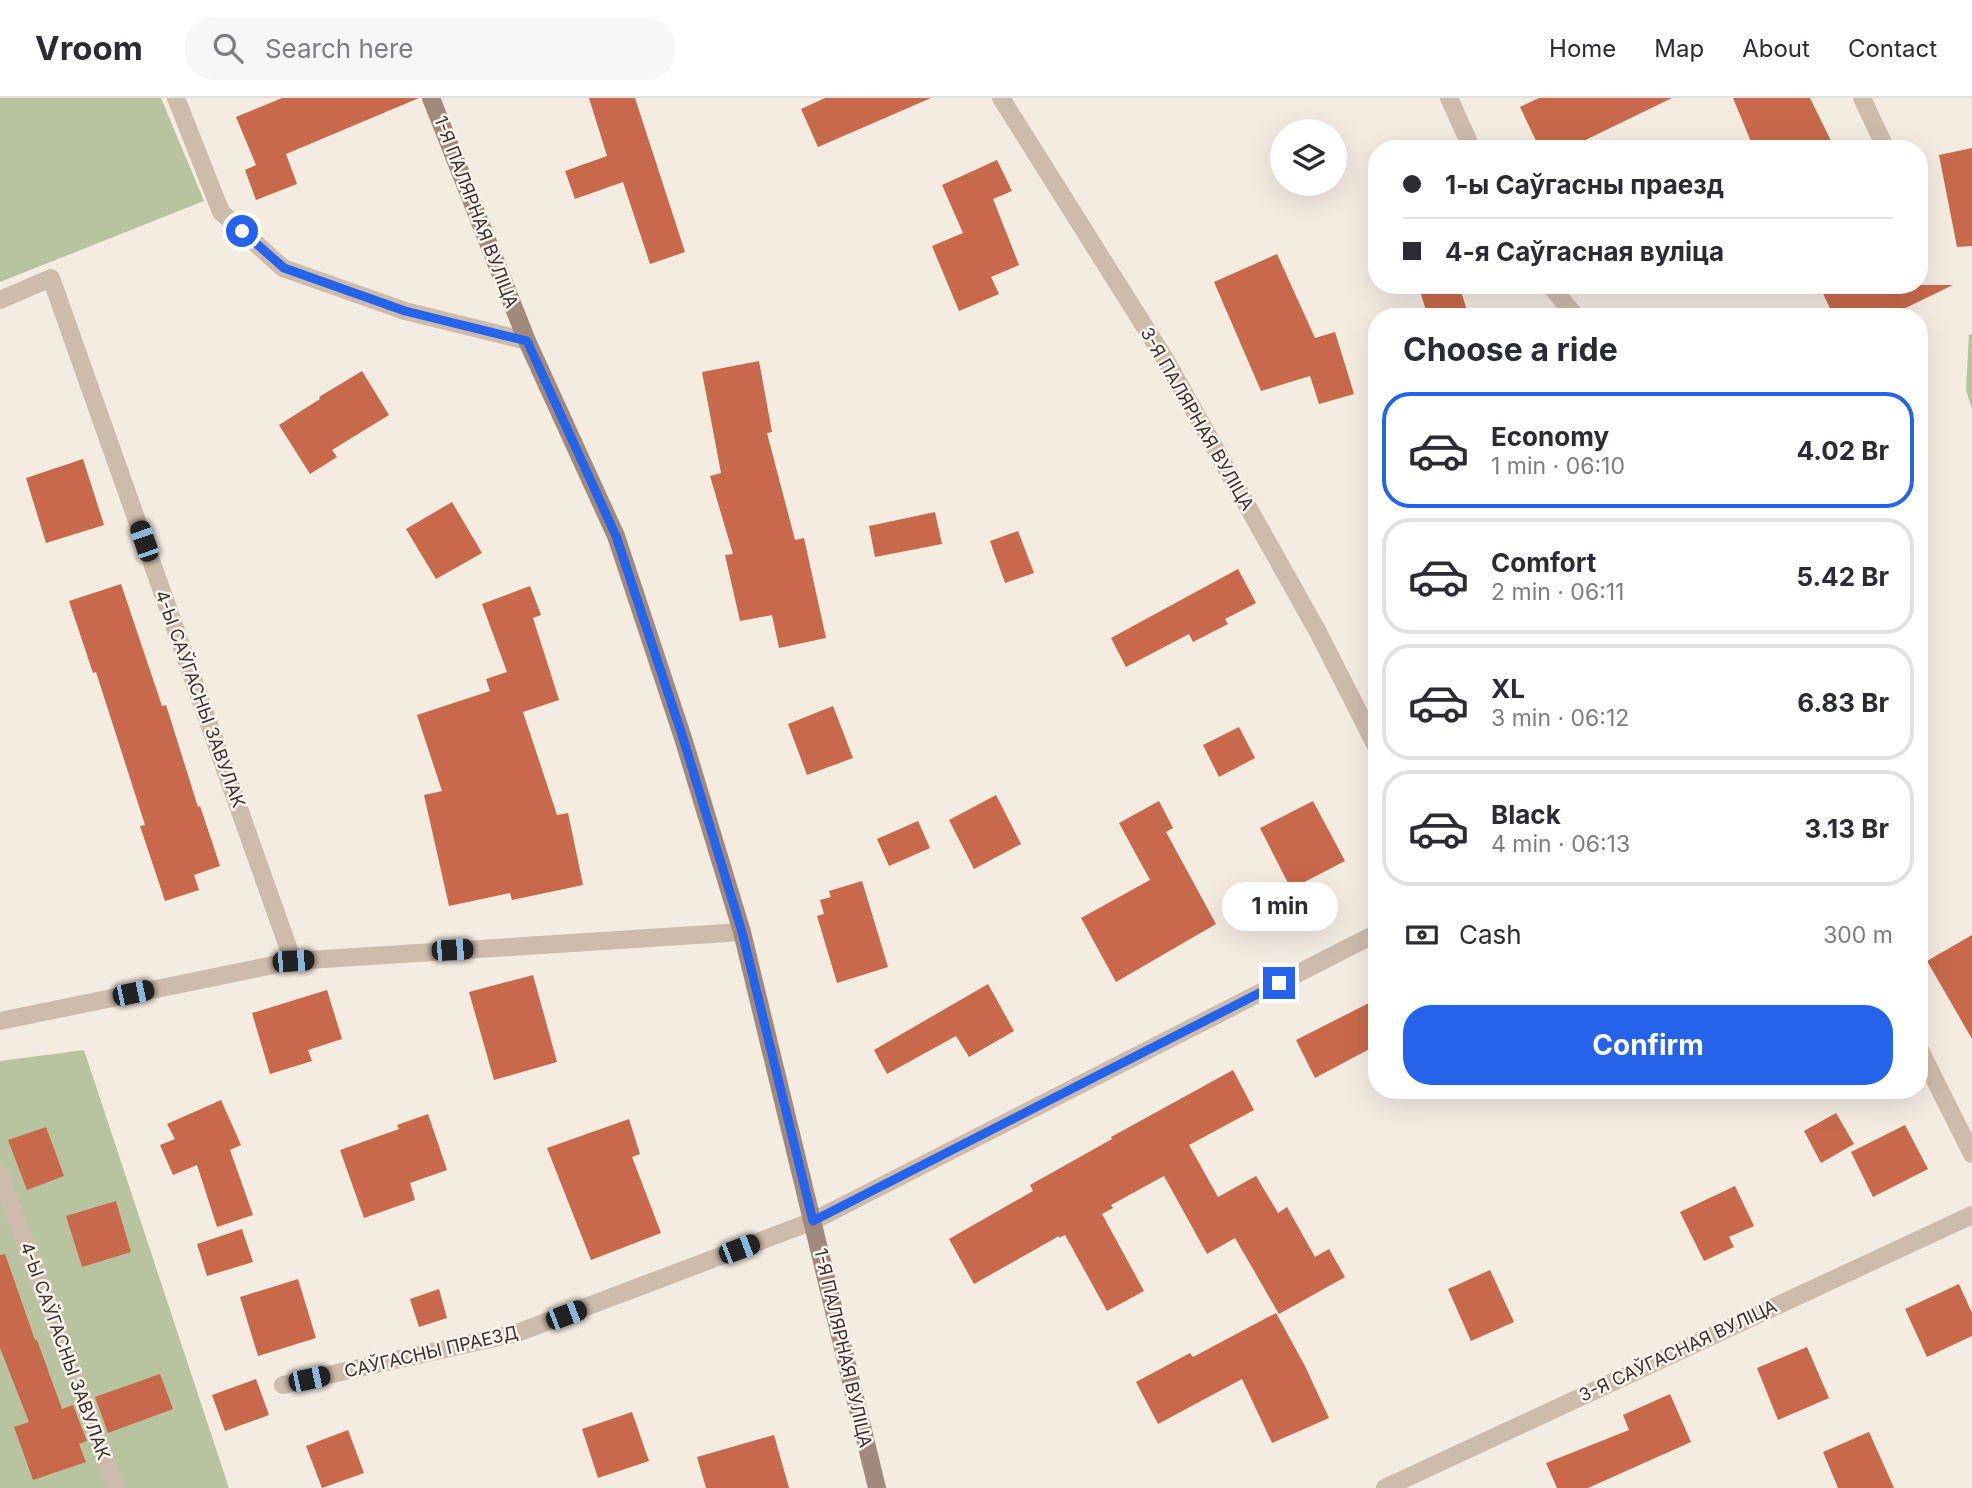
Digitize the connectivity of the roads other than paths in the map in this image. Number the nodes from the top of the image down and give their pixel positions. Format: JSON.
{"nodes":[{"id":1,"x":176,"y":98,"type":"edge"},
{"id":2,"x":432,"y":98,"type":"edge"},
{"id":3,"x":1002,"y":98,"type":"edge"},
{"id":4,"x":1449,"y":98,"type":"edge"},
{"id":5,"x":1862,"y":98,"type":"edge"},
{"id":6,"x":1468,"y":140,"type":"edge"},
{"id":7,"x":1882,"y":140,"type":"edge"},
{"id":8,"x":1558,"y":294,"type":"edge"},
{"id":9,"x":0,"y":300,"type":"edge"},
{"id":10,"x":1569,"y":308,"type":"edge"},
{"id":11,"x":527,"y":341,"type":"junction"},
{"id":12,"x":1368,"y":730,"type":"edge"},
{"id":13,"x":742,"y":932,"type":"junction"},
{"id":14,"x":1368,"y":938,"type":"edge"},
{"id":15,"x":293,"y":961,"type":"junction"},
{"id":16,"x":0,"y":1021,"type":"edge"},
{"id":17,"x":1928,"y":1066,"type":"edge"},
{"id":18,"x":1972,"y":1154,"type":"edge"},
{"id":19,"x":0,"y":1174,"type":"edge"},
{"id":20,"x":1972,"y":1215,"type":"edge"},
{"id":21,"x":813,"y":1221,"type":"junction"},
{"id":22,"x":283,"y":1385,"type":"dead end"},
{"id":23,"x":116,"y":1488,"type":"edge"},
{"id":24,"x":877,"y":1488,"type":"edge"},
{"id":25,"x":1385,"y":1488,"type":"edge"}],
"edges":[{"from":1,"to":11,"type":"street"},
{"from":2,"to":11,"type":"street","name":"1-Я ПАЛЯРНАЯ ВУЛІЦА"},
{"from":3,"to":12,"type":"street","name":"3-Я ПАЛЯРНАЯ ВУЛІЦА"},
{"from":4,"to":6,"type":"street"},
{"from":5,"to":7,"type":"street"},
{"from":8,"to":10,"type":"street"},
{"from":9,"to":15,"type":"street","name":"4-Ы САЎГАСНЫ ЗАВУЛАК"},
{"from":11,"to":13,"type":"street","name":"1-Я ПАЛЯРНАЯ ВУЛІЦА"},
{"from":13,"to":15,"type":"street"},
{"from":13,"to":21,"type":"street","name":"1-Я ПАЛЯРНАЯ ВУЛІЦА"},
{"from":14,"to":21,"type":"street","name":"САЎГАСНЫ ПРАЕЗД"},
{"from":15,"to":16,"type":"street"},
{"from":17,"to":18,"type":"street"},
{"from":19,"to":23,"type":"street","name":"4-Ы САЎГАСНЫ ЗАВУЛАК"},
{"from":20,"to":25,"type":"street","name":"3-Я САЎГАСНАЯ ВУЛІЦА"},
{"from":21,"to":22,"type":"street","name":"САЎГАСНЫ ПРАЕЗД"},
{"from":21,"to":24,"type":"street","name":"1-Я ПАЛЯРНАЯ ВУЛІЦА"}]}
